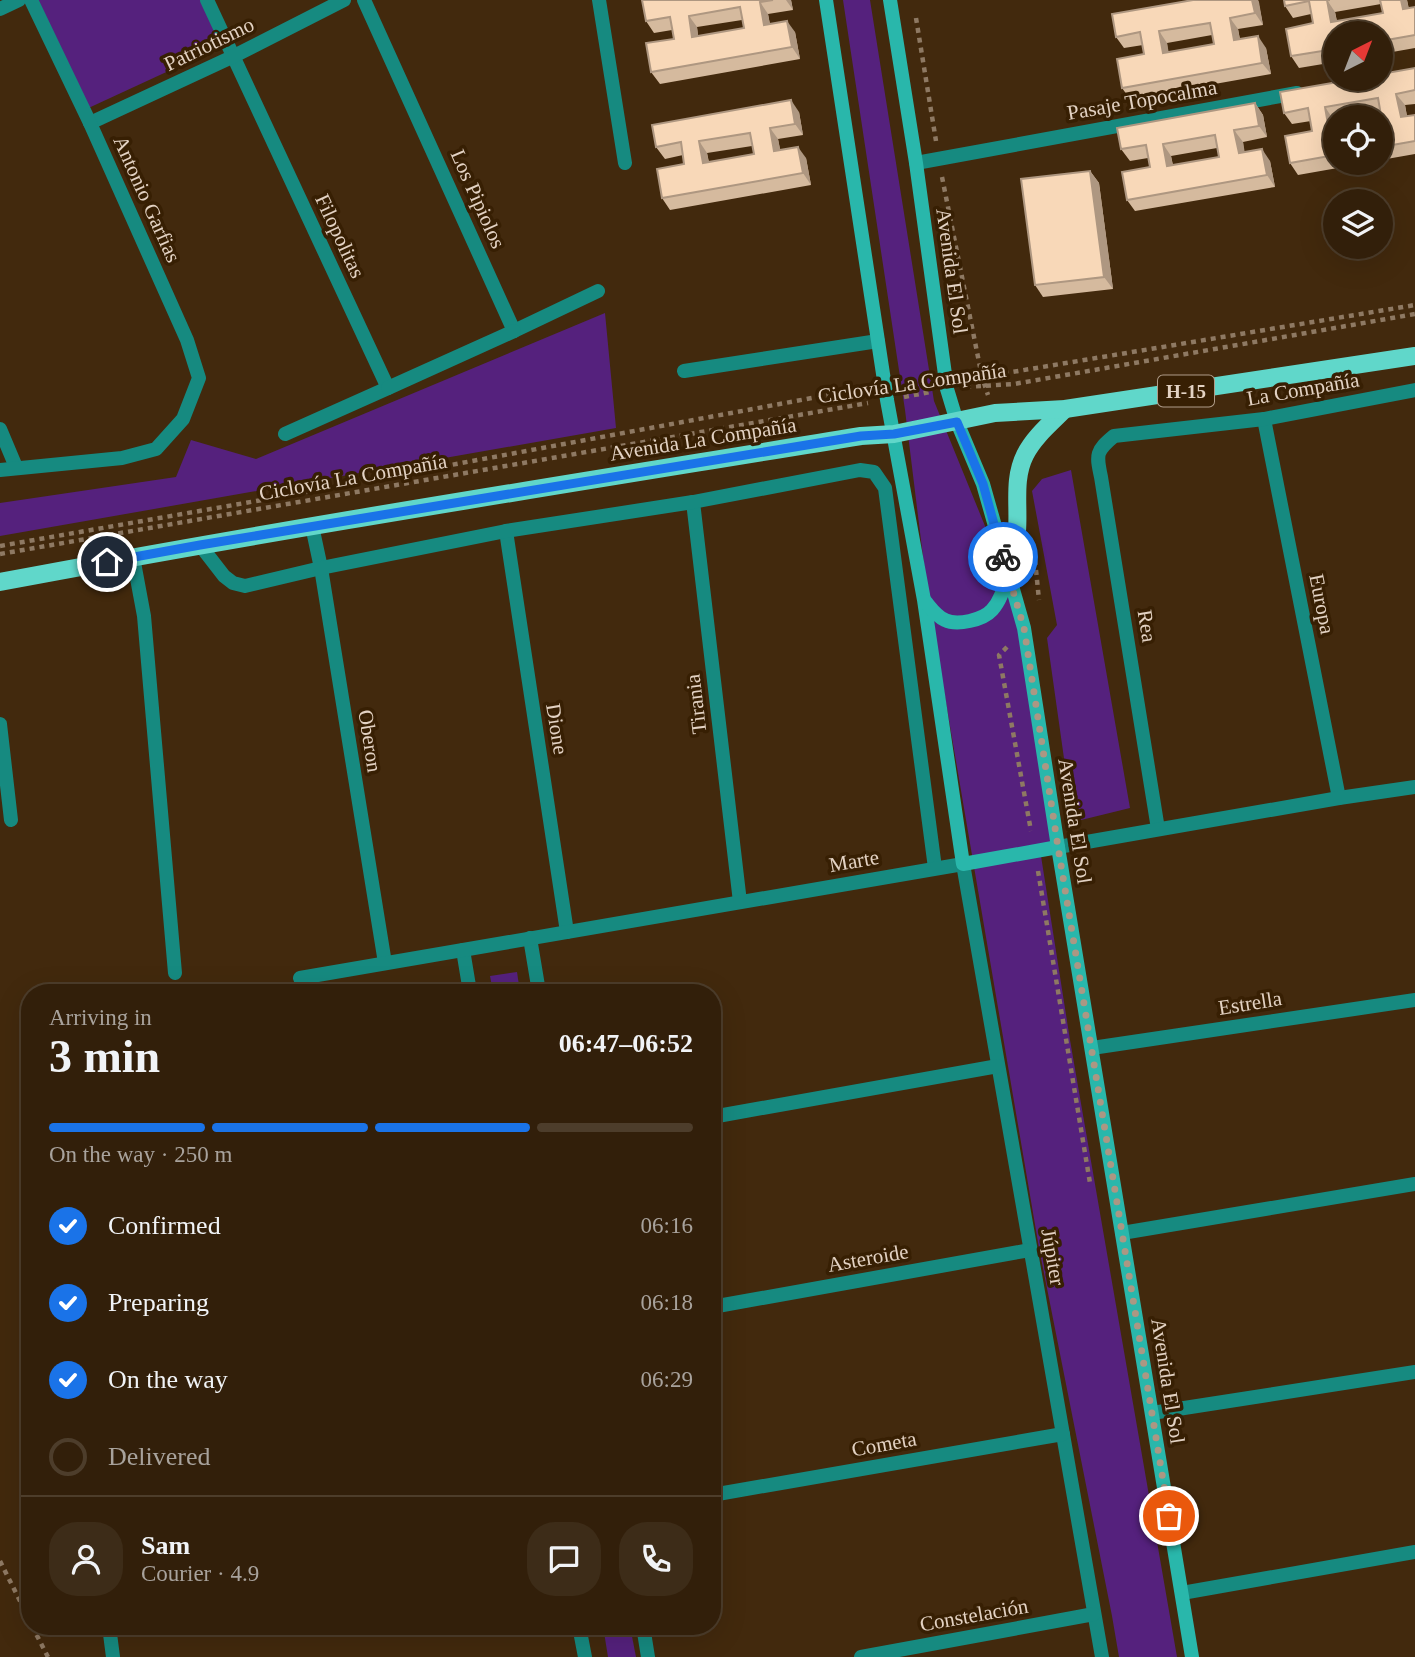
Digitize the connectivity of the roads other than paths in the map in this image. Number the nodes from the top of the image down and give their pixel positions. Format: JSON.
{"nodes":[{"id":1,"x":19,"y":0,"type":"edge"},
{"id":2,"x":31,"y":0,"type":"edge"},
{"id":3,"x":207,"y":0,"type":"edge"},
{"id":4,"x":344,"y":0,"type":"edge"},
{"id":5,"x":364,"y":0,"type":"edge"},
{"id":6,"x":599,"y":0,"type":"edge"},
{"id":7,"x":826,"y":0,"type":"edge"},
{"id":8,"x":890,"y":0,"type":"edge"},
{"id":9,"x":0,"y":9,"type":"edge"},
{"id":10,"x":232,"y":57,"type":"junction"},
{"id":11,"x":1307,"y":91,"type":"edge"},
{"id":12,"x":90,"y":123,"type":"junction"},
{"id":13,"x":625,"y":163,"type":"dead end"},
{"id":14,"x":916,"y":163,"type":"junction"},
{"id":15,"x":598,"y":291,"type":"dead end"},
{"id":16,"x":514,"y":331,"type":"junction"},
{"id":17,"x":878,"y":341,"type":"junction"},
{"id":18,"x":1415,"y":356,"type":"edge"},
{"id":19,"x":684,"y":371,"type":"dead end"},
{"id":20,"x":388,"y":388,"type":"junction"},
{"id":21,"x":1415,"y":390,"type":"edge"},
{"id":22,"x":1065,"y":409,"type":"junction"},
{"id":23,"x":1264,"y":419,"type":"junction"},
{"id":24,"x":957,"y":422,"type":"junction"},
{"id":25,"x":0,"y":429,"type":"edge"},
{"id":26,"x":285,"y":434,"type":"dead end"},
{"id":27,"x":894,"y":434,"type":"junction"},
{"id":28,"x":1114,"y":436,"type":"joint"},
{"id":29,"x":16,"y":467,"type":"junction"},
{"id":30,"x":0,"y":470,"type":"edge"},
{"id":31,"x":693,"y":502,"type":"junction"},
{"id":32,"x":312,"y":526,"type":"junction"},
{"id":33,"x":506,"y":531,"type":"junction"},
{"id":34,"x":200,"y":545,"type":"junction"},
{"id":35,"x":133,"y":557,"type":"junction"},
{"id":36,"x":321,"y":568,"type":"junction"},
{"id":37,"x":1008,"y":574,"type":"junction"},
{"id":38,"x":0,"y":582,"type":"edge"},
{"id":39,"x":925,"y":600,"type":"junction"},
{"id":40,"x":0,"y":724,"type":"edge"},
{"id":41,"x":1415,"y":787,"type":"edge"},
{"id":42,"x":1339,"y":798,"type":"junction"},
{"id":43,"x":11,"y":820,"type":"dead end"},
{"id":44,"x":1158,"y":829,"type":"junction"},
{"id":45,"x":1058,"y":847,"type":"junction"},
{"id":46,"x":963,"y":864,"type":"junction"},
{"id":47,"x":935,"y":868,"type":"junction"},
{"id":48,"x":740,"y":902,"type":"junction"},
{"id":49,"x":567,"y":932,"type":"junction"},
{"id":50,"x":530,"y":938,"type":"junction"},
{"id":51,"x":463,"y":950,"type":"junction"},
{"id":52,"x":385,"y":963,"type":"junction"},
{"id":53,"x":175,"y":973,"type":"dead end"},
{"id":54,"x":300,"y":978,"type":"dead end"},
{"id":55,"x":469,"y":984,"type":"edge"},
{"id":56,"x":538,"y":984,"type":"edge"},
{"id":57,"x":1415,"y":1000,"type":"edge"},
{"id":58,"x":1092,"y":1048,"type":"junction"},
{"id":59,"x":998,"y":1066,"type":"junction"},
{"id":60,"x":721,"y":1115,"type":"edge"},
{"id":61,"x":1415,"y":1184,"type":"edge"},
{"id":62,"x":1122,"y":1233,"type":"junction"},
{"id":63,"x":1030,"y":1250,"type":"junction"},
{"id":64,"x":721,"y":1305,"type":"edge"},
{"id":65,"x":1415,"y":1372,"type":"edge"},
{"id":66,"x":1152,"y":1413,"type":"junction"},
{"id":67,"x":1063,"y":1434,"type":"junction"},
{"id":68,"x":721,"y":1493,"type":"edge"},
{"id":69,"x":1415,"y":1552,"type":"edge"},
{"id":70,"x":1182,"y":1593,"type":"junction"},
{"id":71,"x":1094,"y":1614,"type":"junction"},
{"id":72,"x":110,"y":1635,"type":"edge"},
{"id":73,"x":581,"y":1635,"type":"edge"},
{"id":74,"x":644,"y":1635,"type":"edge"},
{"id":75,"x":113,"y":1657,"type":"edge"},
{"id":76,"x":585,"y":1657,"type":"edge"},
{"id":77,"x":648,"y":1657,"type":"edge"},
{"id":78,"x":861,"y":1657,"type":"edge"},
{"id":79,"x":1102,"y":1657,"type":"edge"},
{"id":80,"x":1192,"y":1657,"type":"edge"}],
"edges":[{"from":1,"to":9,"type":"street"},
{"from":2,"to":12,"type":"street","name":"Antonio Garfias"},
{"from":3,"to":10,"type":"street","name":"Filopolitas"},
{"from":4,"to":10,"type":"street","name":"Patriotismo"},
{"from":5,"to":16,"type":"street","name":"Los Pipiolos"},
{"from":6,"to":13,"type":"street"},
{"from":7,"to":17,"type":"street"},
{"from":8,"to":14,"type":"street","name":"Avenida El Sol"},
{"from":10,"to":12,"type":"street","name":"Patriotismo"},
{"from":10,"to":20,"type":"street","name":"Filopolitas"},
{"from":11,"to":14,"type":"street","name":"Pasaje Topocalma"},
{"from":12,"to":29,"type":"street","name":"Antonio Garfias"},
{"from":14,"to":24,"type":"street","name":"Avenida El Sol"},
{"from":15,"to":16,"type":"street"},
{"from":16,"to":20,"type":"street"},
{"from":17,"to":19,"type":"street"},
{"from":17,"to":27,"type":"street"},
{"from":18,"to":22,"type":"main road","name":"Avenida La Compañía","number":"H-15"},
{"from":20,"to":26,"type":"street"},
{"from":21,"to":23,"type":"street","name":"La Compañía"},
{"from":22,"to":24,"type":"main road","name":"Avenida La Compañía","number":"H-15"},
{"from":22,"to":37,"type":"main road"},
{"from":23,"to":28,"type":"street","name":"La Compañía"},
{"from":23,"to":42,"type":"street","name":"Europa"},
{"from":24,"to":27,"type":"main road","name":"Avenida La Compañía","number":"H-15"},
{"from":24,"to":37,"type":"street","name":"Avenida El Sol"},
{"from":25,"to":29,"type":"street"},
{"from":27,"to":32,"type":"main road","name":"Avenida La Compañía","number":"H-15"},
{"from":27,"to":39,"type":"street"},
{"from":28,"to":44,"type":"street","name":"Rea"},
{"from":29,"to":30,"type":"street"},
{"from":31,"to":33,"type":"street"},
{"from":31,"to":47,"type":"street"},
{"from":31,"to":48,"type":"street","name":"Tirania"},
{"from":32,"to":34,"type":"main road","name":"Avenida La Compañía","number":"H-15"},
{"from":32,"to":36,"type":"street","name":"Oberon"},
{"from":33,"to":36,"type":"street"},
{"from":33,"to":49,"type":"street","name":"Dione"},
{"from":34,"to":35,"type":"main road","name":"Avenida La Compañía","number":"H-15"},
{"from":34,"to":36,"type":"street"},
{"from":35,"to":38,"type":"main road","name":"Avenida La Compañía","number":"H-15"},
{"from":35,"to":53,"type":"street"},
{"from":36,"to":52,"type":"street","name":"Oberon"},
{"from":37,"to":39,"type":"street"},
{"from":37,"to":45,"type":"street","name":"Avenida El Sol"},
{"from":39,"to":46,"type":"street"},
{"from":40,"to":43,"type":"street"},
{"from":41,"to":42,"type":"street","name":"Marte"},
{"from":42,"to":44,"type":"street","name":"Marte"},
{"from":44,"to":45,"type":"street","name":"Marte"},
{"from":45,"to":46,"type":"street","name":"Marte"},
{"from":45,"to":58,"type":"street","name":"Avenida El Sol"},
{"from":46,"to":47,"type":"street","name":"Marte"},
{"from":46,"to":59,"type":"street","name":"Júpiter"},
{"from":47,"to":48,"type":"street","name":"Marte"},
{"from":48,"to":49,"type":"street","name":"Marte"},
{"from":49,"to":50,"type":"street","name":"Marte"},
{"from":50,"to":51,"type":"street","name":"Marte"},
{"from":50,"to":56,"type":"street"},
{"from":51,"to":52,"type":"street","name":"Marte"},
{"from":51,"to":55,"type":"street"},
{"from":52,"to":54,"type":"street","name":"Marte"},
{"from":57,"to":58,"type":"street","name":"Estrella"},
{"from":58,"to":62,"type":"street","name":"Avenida El Sol"},
{"from":59,"to":60,"type":"street"},
{"from":59,"to":63,"type":"street","name":"Júpiter"},
{"from":61,"to":62,"type":"street"},
{"from":62,"to":66,"type":"street","name":"Avenida El Sol"},
{"from":63,"to":64,"type":"street","name":"Asteroide"},
{"from":63,"to":67,"type":"street","name":"Júpiter"},
{"from":65,"to":66,"type":"street"},
{"from":66,"to":70,"type":"street","name":"Avenida El Sol"},
{"from":67,"to":68,"type":"street","name":"Cometa"},
{"from":67,"to":71,"type":"street","name":"Júpiter"},
{"from":69,"to":70,"type":"street"},
{"from":70,"to":80,"type":"street","name":"Avenida El Sol"},
{"from":71,"to":78,"type":"street","name":"Constelación"},
{"from":71,"to":79,"type":"street","name":"Júpiter"},
{"from":72,"to":75,"type":"street"},
{"from":73,"to":76,"type":"street"},
{"from":74,"to":77,"type":"street"}]}
